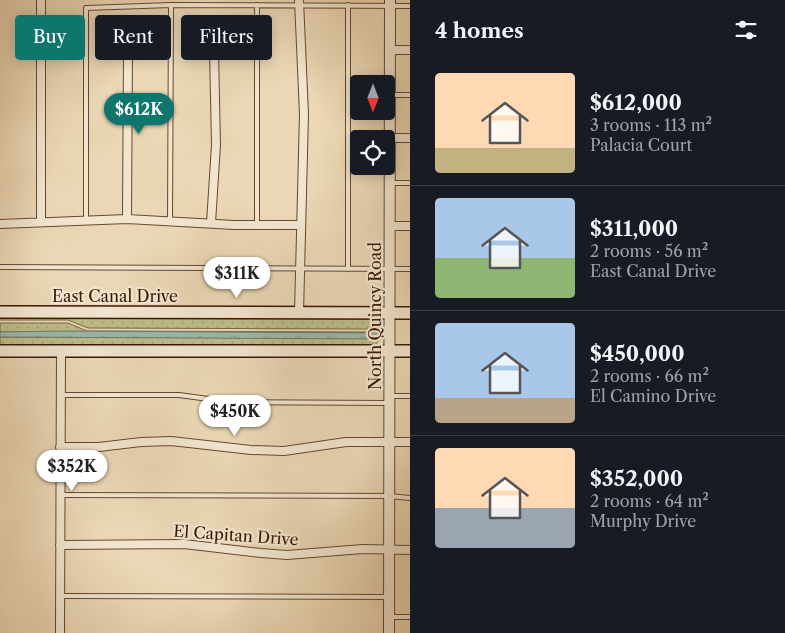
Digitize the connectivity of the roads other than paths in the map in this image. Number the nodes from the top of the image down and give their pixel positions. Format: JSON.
{"nodes":[{"id":1,"x":41,"y":0,"type":"edge"},
{"id":2,"x":299,"y":3,"type":"edge"},
{"id":3,"x":390,"y":3,"type":"edge"},
{"id":4,"x":171,"y":5,"type":"junction"},
{"id":5,"x":257,"y":5,"type":"junction"},
{"id":6,"x":348,"y":5,"type":"junction"},
{"id":7,"x":410,"y":6,"type":"edge"},
{"id":8,"x":390,"y":50,"type":"junction"},
{"id":9,"x":410,"y":50,"type":"edge"},
{"id":10,"x":128,"y":60,"type":"edge"},
{"id":11,"x":214,"y":60,"type":"edge"},
{"id":12,"x":390,"y":75,"type":"edge"},
{"id":13,"x":395,"y":94,"type":"edge"},
{"id":14,"x":410,"y":95,"type":"edge"},
{"id":15,"x":395,"y":138,"type":"edge"},
{"id":16,"x":410,"y":138,"type":"edge"},
{"id":17,"x":390,"y":175,"type":"edge"},
{"id":18,"x":390,"y":184,"type":"junction"},
{"id":19,"x":410,"y":184,"type":"edge"},
{"id":20,"x":127,"y":219,"type":"junction"},
{"id":21,"x":86,"y":220,"type":"junction"},
{"id":22,"x":170,"y":220,"type":"junction"},
{"id":23,"x":41,"y":222,"type":"junction"},
{"id":24,"x":211,"y":223,"type":"junction"},
{"id":25,"x":0,"y":224,"type":"edge"},
{"id":26,"x":258,"y":225,"type":"junction"},
{"id":27,"x":301,"y":225,"type":"junction"},
{"id":28,"x":390,"y":226,"type":"junction"},
{"id":29,"x":410,"y":226,"type":"edge"},
{"id":30,"x":0,"y":268,"type":"edge"},
{"id":31,"x":300,"y":268,"type":"junction"},
{"id":32,"x":348,"y":269,"type":"junction"},
{"id":33,"x":390,"y":269,"type":"junction"},
{"id":34,"x":410,"y":269,"type":"edge"},
{"id":35,"x":0,"y":312,"type":"edge"},
{"id":36,"x":299,"y":313,"type":"junction"},
{"id":37,"x":389,"y":313,"type":"junction"},
{"id":38,"x":410,"y":313,"type":"edge"},
{"id":39,"x":0,"y":351,"type":"edge"},
{"id":40,"x":60,"y":351,"type":"junction"},
{"id":41,"x":389,"y":351,"type":"junction"},
{"id":42,"x":410,"y":351,"type":"edge"},
{"id":43,"x":60,"y":394,"type":"junction"},
{"id":44,"x":410,"y":396,"type":"edge"},
{"id":45,"x":390,"y":400,"type":"junction"},
{"id":46,"x":389,"y":441,"type":"junction"},
{"id":47,"x":410,"y":442,"type":"edge"},
{"id":48,"x":60,"y":448,"type":"junction"},
{"id":49,"x":60,"y":495,"type":"junction"},
{"id":50,"x":389,"y":496,"type":"junction"},
{"id":51,"x":410,"y":498,"type":"edge"},
{"id":52,"x":60,"y":545,"type":"junction"},
{"id":53,"x":389,"y":549,"type":"junction"},
{"id":54,"x":410,"y":550,"type":"edge"},
{"id":55,"x":60,"y":596,"type":"junction"},
{"id":56,"x":389,"y":597,"type":"junction"},
{"id":57,"x":389,"y":617,"type":"junction"},
{"id":58,"x":410,"y":617,"type":"edge"},
{"id":59,"x":60,"y":633,"type":"edge"},
{"id":60,"x":389,"y":633,"type":"edge"}],
"edges":[{"from":1,"to":23,"type":"street"},
{"from":2,"to":5,"type":"lane"},
{"from":2,"to":6,"type":"lane"},
{"from":2,"to":27,"type":"street"},
{"from":3,"to":6,"type":"lane"},
{"from":3,"to":7,"type":"lane"},
{"from":3,"to":8,"type":"street","name":"North Quincy Road"},
{"from":4,"to":5,"type":"lane"},
{"from":4,"to":21,"type":"lane"},
{"from":4,"to":22,"type":"lane"},
{"from":5,"to":26,"type":"lane"},
{"from":6,"to":32,"type":"lane"},
{"from":8,"to":9,"type":"street"},
{"from":8,"to":12,"type":"street","name":"North Quincy Road"},
{"from":10,"to":20,"type":"street"},
{"from":11,"to":24,"type":"street"},
{"from":13,"to":14,"type":"lane"},
{"from":15,"to":16,"type":"street"},
{"from":17,"to":18,"type":"street","name":"North Quincy Road"},
{"from":18,"to":19,"type":"lane"},
{"from":18,"to":28,"type":"street","name":"North Quincy Road"},
{"from":20,"to":21,"type":"street"},
{"from":20,"to":22,"type":"street"},
{"from":21,"to":23,"type":"street"},
{"from":22,"to":24,"type":"street"},
{"from":23,"to":25,"type":"street"},
{"from":24,"to":26,"type":"street"},
{"from":26,"to":27,"type":"street"},
{"from":27,"to":31,"type":"street"},
{"from":28,"to":29,"type":"street"},
{"from":28,"to":33,"type":"street","name":"North Quincy Road"},
{"from":30,"to":31,"type":"lane"},
{"from":31,"to":32,"type":"lane"},
{"from":31,"to":36,"type":"street"},
{"from":32,"to":33,"type":"lane"},
{"from":33,"to":34,"type":"lane"},
{"from":33,"to":37,"type":"street","name":"North Quincy Road"},
{"from":35,"to":36,"type":"main road","name":"East Canal Drive"},
{"from":36,"to":37,"type":"main road","name":"East Canal Drive"},
{"from":37,"to":38,"type":"main road","name":"East Canal Drive"},
{"from":37,"to":41,"type":"street","name":"North Quincy Road"},
{"from":39,"to":40,"type":"main road"},
{"from":40,"to":41,"type":"main road"},
{"from":40,"to":43,"type":"street"},
{"from":41,"to":42,"type":"main road"},
{"from":41,"to":45,"type":"street","name":"North Quincy Road"},
{"from":43,"to":45,"type":"lane"},
{"from":43,"to":48,"type":"street"},
{"from":44,"to":45,"type":"lane"},
{"from":45,"to":46,"type":"street","name":"North Quincy Road"},
{"from":46,"to":47,"type":"street"},
{"from":46,"to":48,"type":"street"},
{"from":46,"to":50,"type":"street","name":"North Quincy Road"},
{"from":48,"to":49,"type":"street"},
{"from":49,"to":50,"type":"lane"},
{"from":49,"to":52,"type":"street"},
{"from":50,"to":51,"type":"lane"},
{"from":50,"to":53,"type":"street","name":"North Quincy Road"},
{"from":52,"to":53,"type":"street","name":"El Capitan Drive"},
{"from":52,"to":55,"type":"street"},
{"from":53,"to":54,"type":"street","name":"El Capitan Drive"},
{"from":53,"to":56,"type":"street","name":"North Quincy Road"},
{"from":55,"to":56,"type":"lane"},
{"from":55,"to":59,"type":"street"},
{"from":56,"to":57,"type":"street","name":"North Quincy Road"},
{"from":57,"to":58,"type":"lane"},
{"from":57,"to":60,"type":"street","name":"North Quincy Road"}]}
